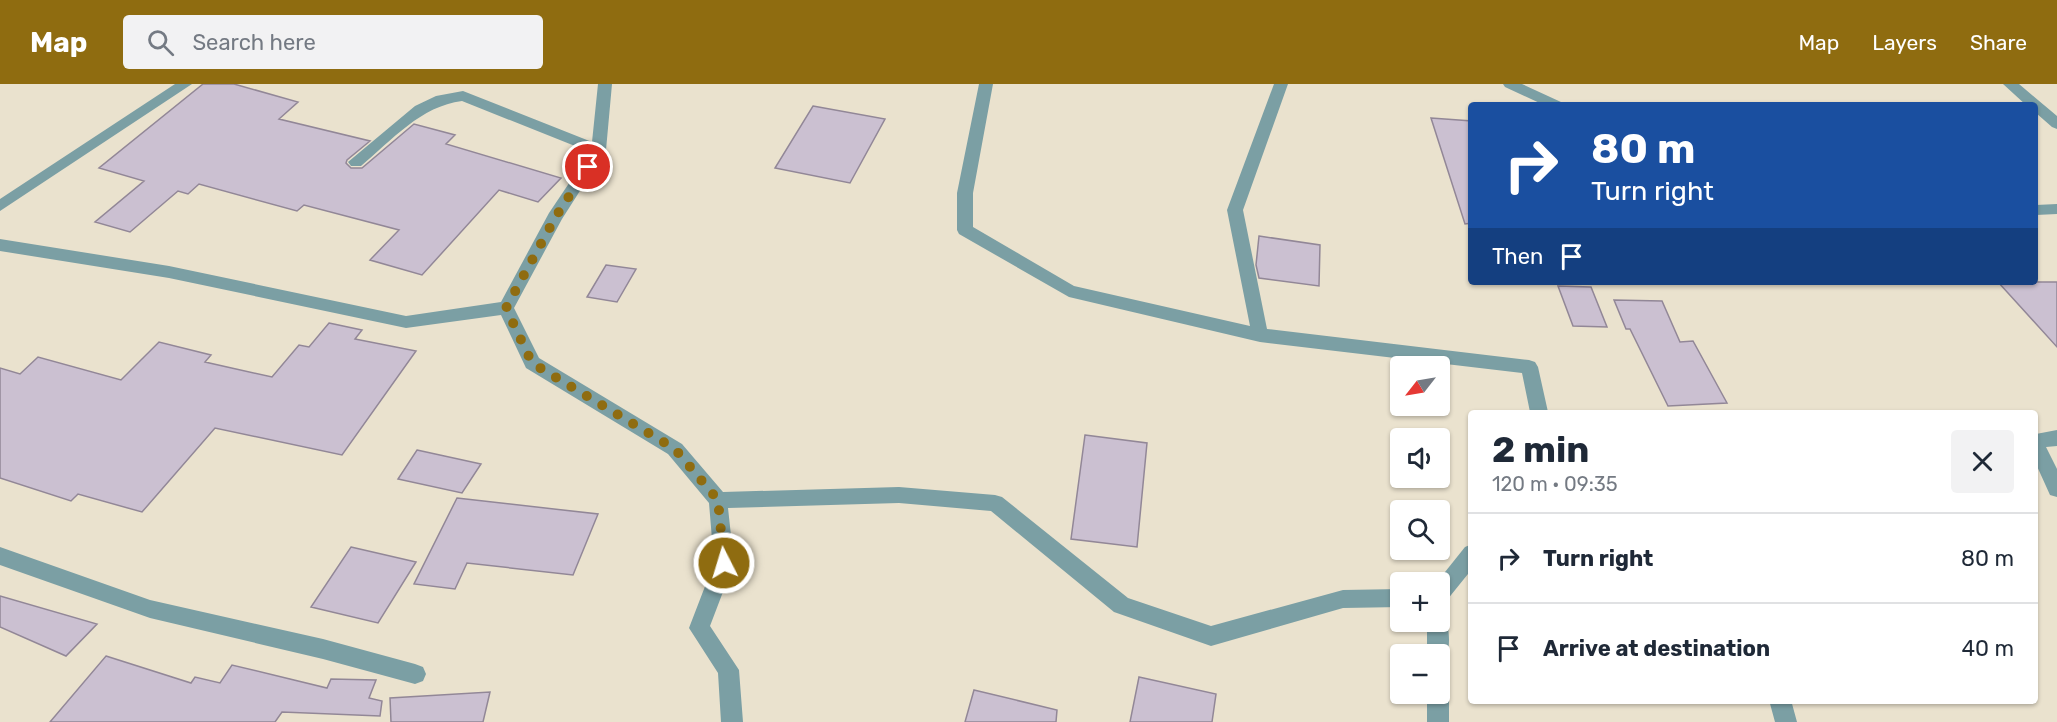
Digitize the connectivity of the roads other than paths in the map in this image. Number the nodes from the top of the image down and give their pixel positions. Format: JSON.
{"nodes":[{"id":1,"x":184,"y":84,"type":"edge"},
{"id":2,"x":605,"y":84,"type":"edge"},
{"id":3,"x":986,"y":84,"type":"edge"},
{"id":4,"x":1281,"y":84,"type":"edge"},
{"id":5,"x":2010,"y":84,"type":"edge"},
{"id":6,"x":1517,"y":85,"type":"edge"},
{"id":7,"x":1550,"y":102,"type":"edge"},
{"id":8,"x":2031,"y":102,"type":"edge"},
{"id":9,"x":2038,"y":108,"type":"edge"},
{"id":10,"x":2057,"y":124,"type":"edge"},
{"id":11,"x":599,"y":150,"type":"junction"},
{"id":12,"x":356,"y":162,"type":"dead end"},
{"id":13,"x":0,"y":206,"type":"edge"},
{"id":14,"x":2057,"y":209,"type":"edge"},
{"id":15,"x":2038,"y":210,"type":"edge"},
{"id":16,"x":0,"y":245,"type":"edge"},
{"id":17,"x":506,"y":308,"type":"junction"},
{"id":18,"x":1260,"y":335,"type":"junction"},
{"id":19,"x":1539,"y":410,"type":"edge"},
{"id":20,"x":2057,"y":438,"type":"edge"},
{"id":21,"x":2038,"y":443,"type":"edge"},
{"id":22,"x":2038,"y":447,"type":"edge"},
{"id":23,"x":2057,"y":489,"type":"edge"},
{"id":24,"x":718,"y":500,"type":"junction"},
{"id":25,"x":0,"y":556,"type":"edge"},
{"id":26,"x":1468,"y":558,"type":"edge"},
{"id":27,"x":1450,"y":581,"type":"edge"},
{"id":28,"x":1390,"y":598,"type":"edge"},
{"id":29,"x":415,"y":674,"type":"dead end"},
{"id":30,"x":1438,"y":704,"type":"edge"},
{"id":31,"x":1781,"y":704,"type":"edge"},
{"id":32,"x":732,"y":722,"type":"edge"},
{"id":33,"x":1438,"y":722,"type":"edge"},
{"id":34,"x":1786,"y":722,"type":"edge"}],
"edges":[{"from":1,"to":13,"type":"street"},
{"from":2,"to":11,"type":"street"},
{"from":3,"to":18,"type":"street"},
{"from":4,"to":18,"type":"street"},
{"from":5,"to":8,"type":"street"},
{"from":6,"to":7,"type":"street"},
{"from":9,"to":10,"type":"street"},
{"from":11,"to":12,"type":"street"},
{"from":11,"to":17,"type":"street"},
{"from":14,"to":15,"type":"street"},
{"from":16,"to":17,"type":"street"},
{"from":17,"to":24,"type":"street"},
{"from":18,"to":19,"type":"street"},
{"from":20,"to":21,"type":"street"},
{"from":22,"to":23,"type":"street"},
{"from":24,"to":28,"type":"street"},
{"from":24,"to":32,"type":"street"},
{"from":25,"to":29,"type":"street"},
{"from":26,"to":27,"type":"street"},
{"from":30,"to":33,"type":"street"},
{"from":31,"to":34,"type":"street"}]}
